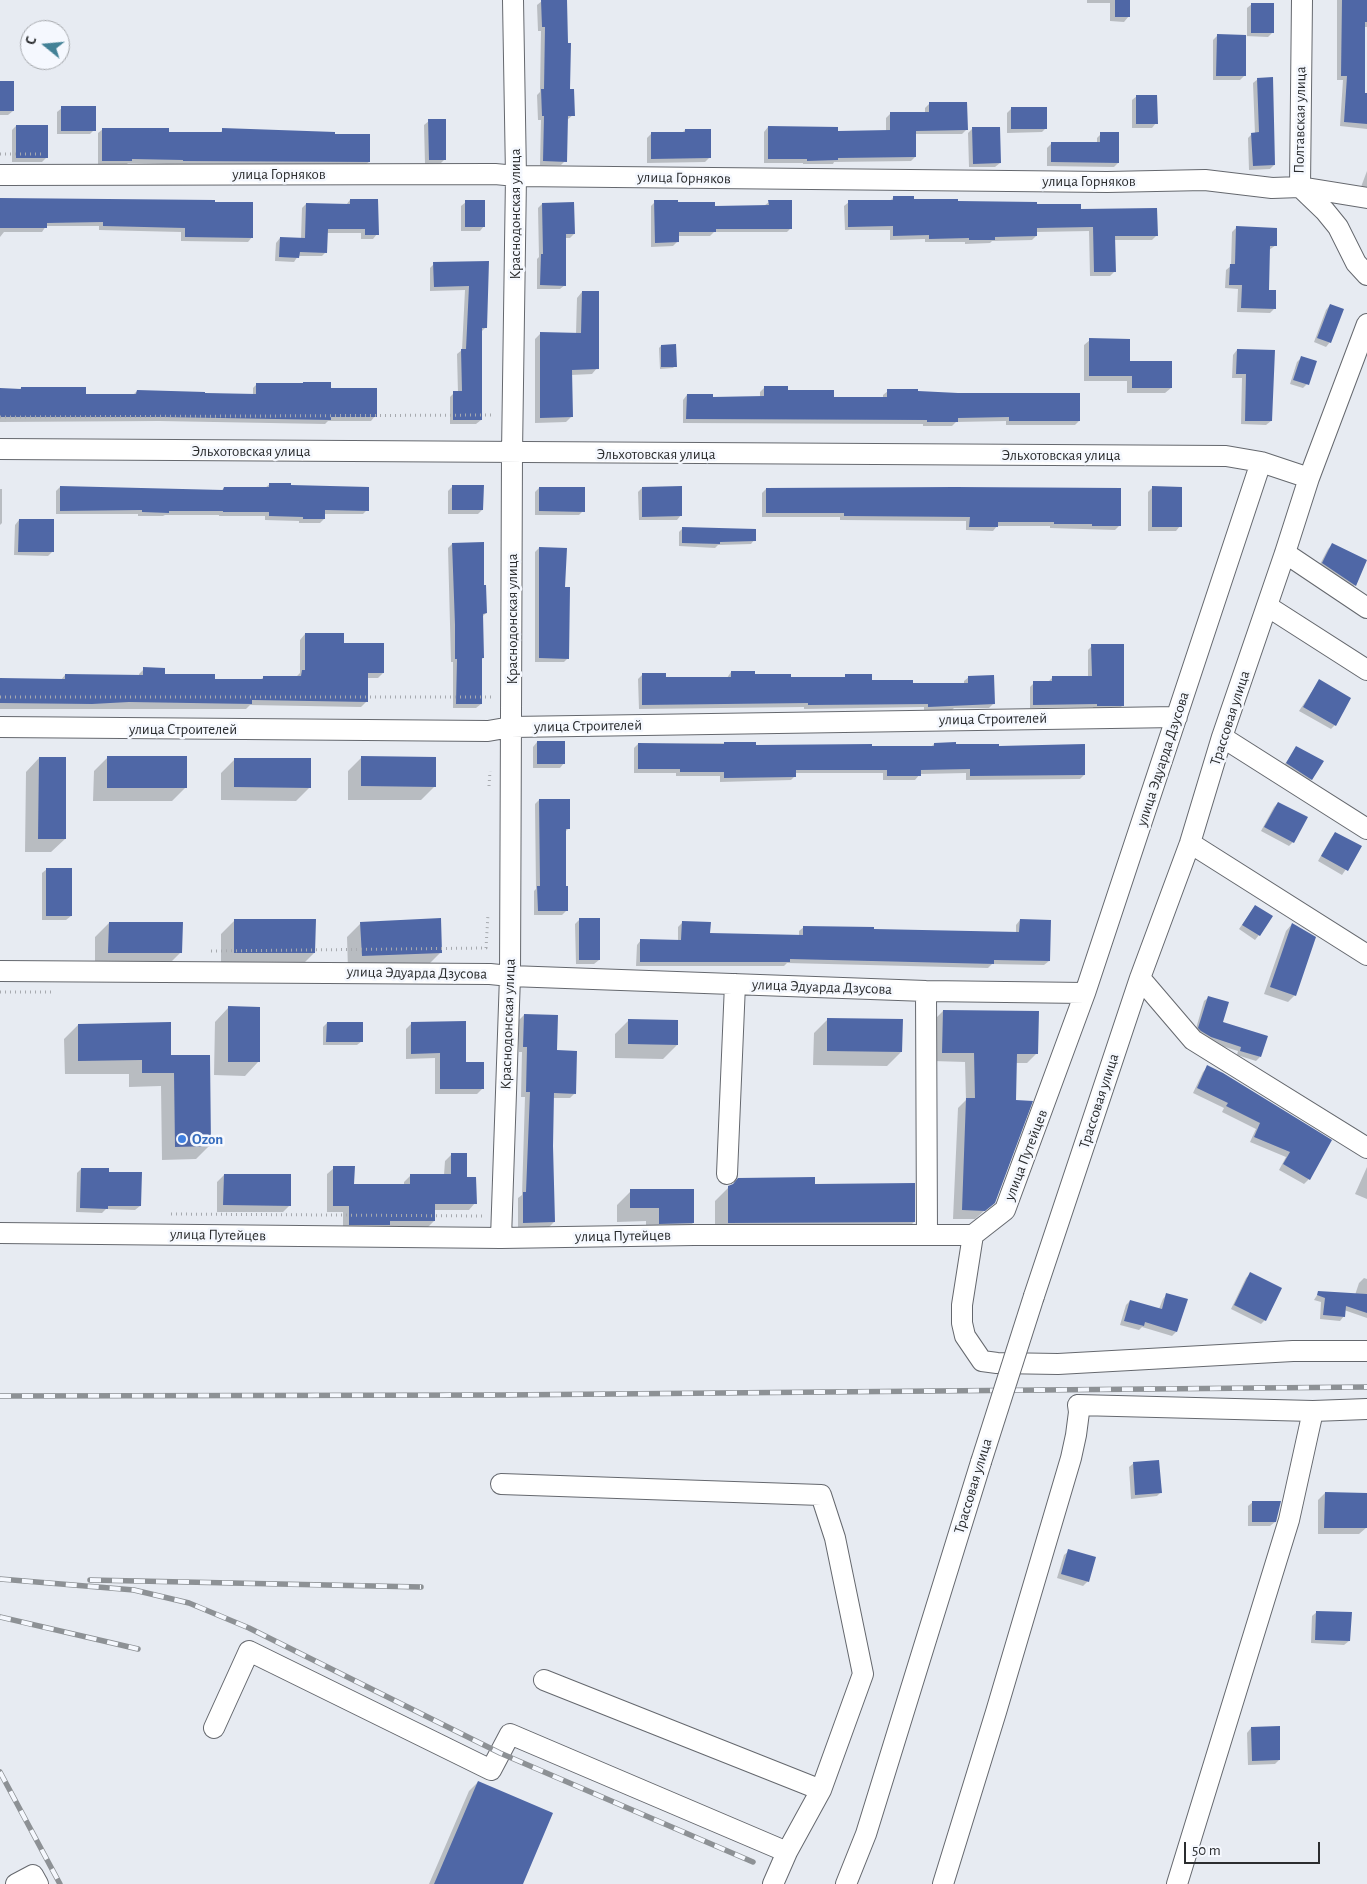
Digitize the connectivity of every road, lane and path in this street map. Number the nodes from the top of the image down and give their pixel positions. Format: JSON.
{"nodes":[{"id":1,"x":512,"y":0,"type":"edge"},
{"id":2,"x":1302,"y":0,"type":"edge"},
{"id":3,"x":0,"y":175,"type":"edge"},
{"id":4,"x":516,"y":176,"type":"junction"},
{"id":5,"x":1300,"y":187,"type":"junction"},
{"id":6,"x":1367,"y":198,"type":"edge"},
{"id":7,"x":1367,"y":275,"type":"edge"},
{"id":8,"x":1366,"y":330,"type":"edge"},
{"id":9,"x":497,"y":415,"type":"dead end"},
{"id":10,"x":0,"y":418,"type":"edge"},
{"id":11,"x":0,"y":449,"type":"edge"},
{"id":12,"x":512,"y":453,"type":"junction"},
{"id":13,"x":1261,"y":462,"type":"junction"},
{"id":14,"x":1309,"y":478,"type":"junction"},
{"id":15,"x":1286,"y":553,"type":"junction"},
{"id":16,"x":1267,"y":606,"type":"junction"},
{"id":17,"x":1367,"y":608,"type":"edge"},
{"id":18,"x":1367,"y":670,"type":"edge"},
{"id":19,"x":497,"y":697,"type":"dead end"},
{"id":20,"x":0,"y":698,"type":"edge"},
{"id":21,"x":1176,"y":716,"type":"junction"},
{"id":22,"x":511,"y":727,"type":"junction"},
{"id":23,"x":0,"y":728,"type":"edge"},
{"id":24,"x":1222,"y":738,"type":"junction"},
{"id":25,"x":1367,"y":829,"type":"edge"},
{"id":26,"x":1190,"y":843,"type":"junction"},
{"id":27,"x":488,"y":914,"type":"dead end"},
{"id":28,"x":208,"y":952,"type":"dead end"},
{"id":29,"x":1367,"y":955,"type":"edge"},
{"id":30,"x":0,"y":971,"type":"edge"},
{"id":31,"x":510,"y":976,"type":"junction"},
{"id":32,"x":1140,"y":978,"type":"junction"},
{"id":33,"x":735,"y":984,"type":"junction"},
{"id":34,"x":926,"y":991,"type":"junction"},
{"id":35,"x":1085,"y":993,"type":"junction"},
{"id":36,"x":1367,"y":1148,"type":"edge"},
{"id":37,"x":727,"y":1174,"type":"dead end"},
{"id":38,"x":166,"y":1214,"type":"dead end"},
{"id":39,"x":486,"y":1216,"type":"dead end"},
{"id":40,"x":0,"y":1233,"type":"edge"},
{"id":41,"x":927,"y":1235,"type":"junction"},
{"id":42,"x":973,"y":1235,"type":"junction"},
{"id":43,"x":501,"y":1238,"type":"junction"},
{"id":44,"x":1367,"y":1351,"type":"edge"},
{"id":45,"x":1367,"y":1409,"type":"edge"},
{"id":46,"x":1313,"y":1411,"type":"junction"},
{"id":47,"x":501,"y":1484,"type":"dead end"},
{"id":48,"x":544,"y":1680,"type":"dead end"},
{"id":49,"x":214,"y":1728,"type":"dead end"},
{"id":50,"x":821,"y":1790,"type":"junction"},
{"id":51,"x":786,"y":1852,"type":"junction"},
{"id":52,"x":16,"y":1884,"type":"edge"},
{"id":53,"x":38,"y":1884,"type":"edge"},
{"id":54,"x":772,"y":1884,"type":"edge"},
{"id":55,"x":846,"y":1884,"type":"edge"},
{"id":56,"x":943,"y":1884,"type":"edge"},
{"id":57,"x":1177,"y":1884,"type":"edge"}],
"edges":[{"from":1,"to":4,"type":"street","name":"Краснодонская улица"},
{"from":2,"to":5,"type":"street","name":"Полтавская улица"},
{"from":3,"to":4,"type":"street","name":"улица Горняков"},
{"from":4,"to":5,"type":"street","name":"улица Горняков"},
{"from":4,"to":12,"type":"street","name":"Краснодонская улица"},
{"from":5,"to":6,"type":"street","name":"улица Горняков"},
{"from":5,"to":7,"type":"street","name":"Полтавская улица"},
{"from":8,"to":14,"type":"street","name":"Трассовая улица"},
{"from":9,"to":10,"type":"path"},
{"from":11,"to":12,"type":"street","name":"Эльхотовская улица"},
{"from":12,"to":13,"type":"street","name":"Эльхотовская улица"},
{"from":12,"to":22,"type":"street","name":"Краснодонская улица"},
{"from":13,"to":14,"type":"street","name":"Эльхотовская улица"},
{"from":13,"to":21,"type":"street","name":"улица Эдуарда Дзусова"},
{"from":14,"to":15,"type":"street","name":"Трассовая улица"},
{"from":15,"to":16,"type":"street","name":"Трассовая улица"},
{"from":15,"to":17,"type":"street"},
{"from":16,"to":18,"type":"street"},
{"from":16,"to":24,"type":"street","name":"Трассовая улица"},
{"from":19,"to":20,"type":"path"},
{"from":21,"to":22,"type":"street","name":"улица Строителей"},
{"from":21,"to":35,"type":"street","name":"улица Эдуарда Дзусова"},
{"from":22,"to":23,"type":"street","name":"улица Строителей"},
{"from":22,"to":31,"type":"street","name":"Краснодонская улица"},
{"from":24,"to":25,"type":"street"},
{"from":24,"to":26,"type":"street","name":"Трассовая улица"},
{"from":26,"to":29,"type":"street"},
{"from":26,"to":32,"type":"street","name":"Трассовая улица"},
{"from":27,"to":28,"type":"path"},
{"from":30,"to":31,"type":"street","name":"улица Эдуарда Дзусова"},
{"from":31,"to":33,"type":"street","name":"улица Эдуарда Дзусова"},
{"from":31,"to":43,"type":"street","name":"Краснодонская улица"},
{"from":32,"to":36,"type":"street"},
{"from":32,"to":55,"type":"street","name":"Трассовая улица","bridge":true},
{"from":33,"to":34,"type":"street","name":"улица Эдуарда Дзусова"},
{"from":33,"to":37,"type":"street"},
{"from":34,"to":35,"type":"street","name":"улица Эдуарда Дзусова"},
{"from":34,"to":41,"type":"street"},
{"from":35,"to":42,"type":"street","name":"улица Путейцев"},
{"from":38,"to":39,"type":"path"},
{"from":40,"to":43,"type":"street","name":"улица Путейцев"},
{"from":41,"to":42,"type":"street","name":"улица Путейцев"},
{"from":41,"to":43,"type":"street","name":"улица Путейцев"},
{"from":42,"to":44,"type":"street"},
{"from":45,"to":46,"type":"street"},
{"from":46,"to":56,"type":"street"},
{"from":46,"to":57,"type":"street"},
{"from":47,"to":50,"type":"street"},
{"from":48,"to":50,"type":"street"},
{"from":49,"to":51,"type":"street"},
{"from":50,"to":51,"type":"street"},
{"from":51,"to":54,"type":"street"},
{"from":52,"to":53,"type":"street"}]}
